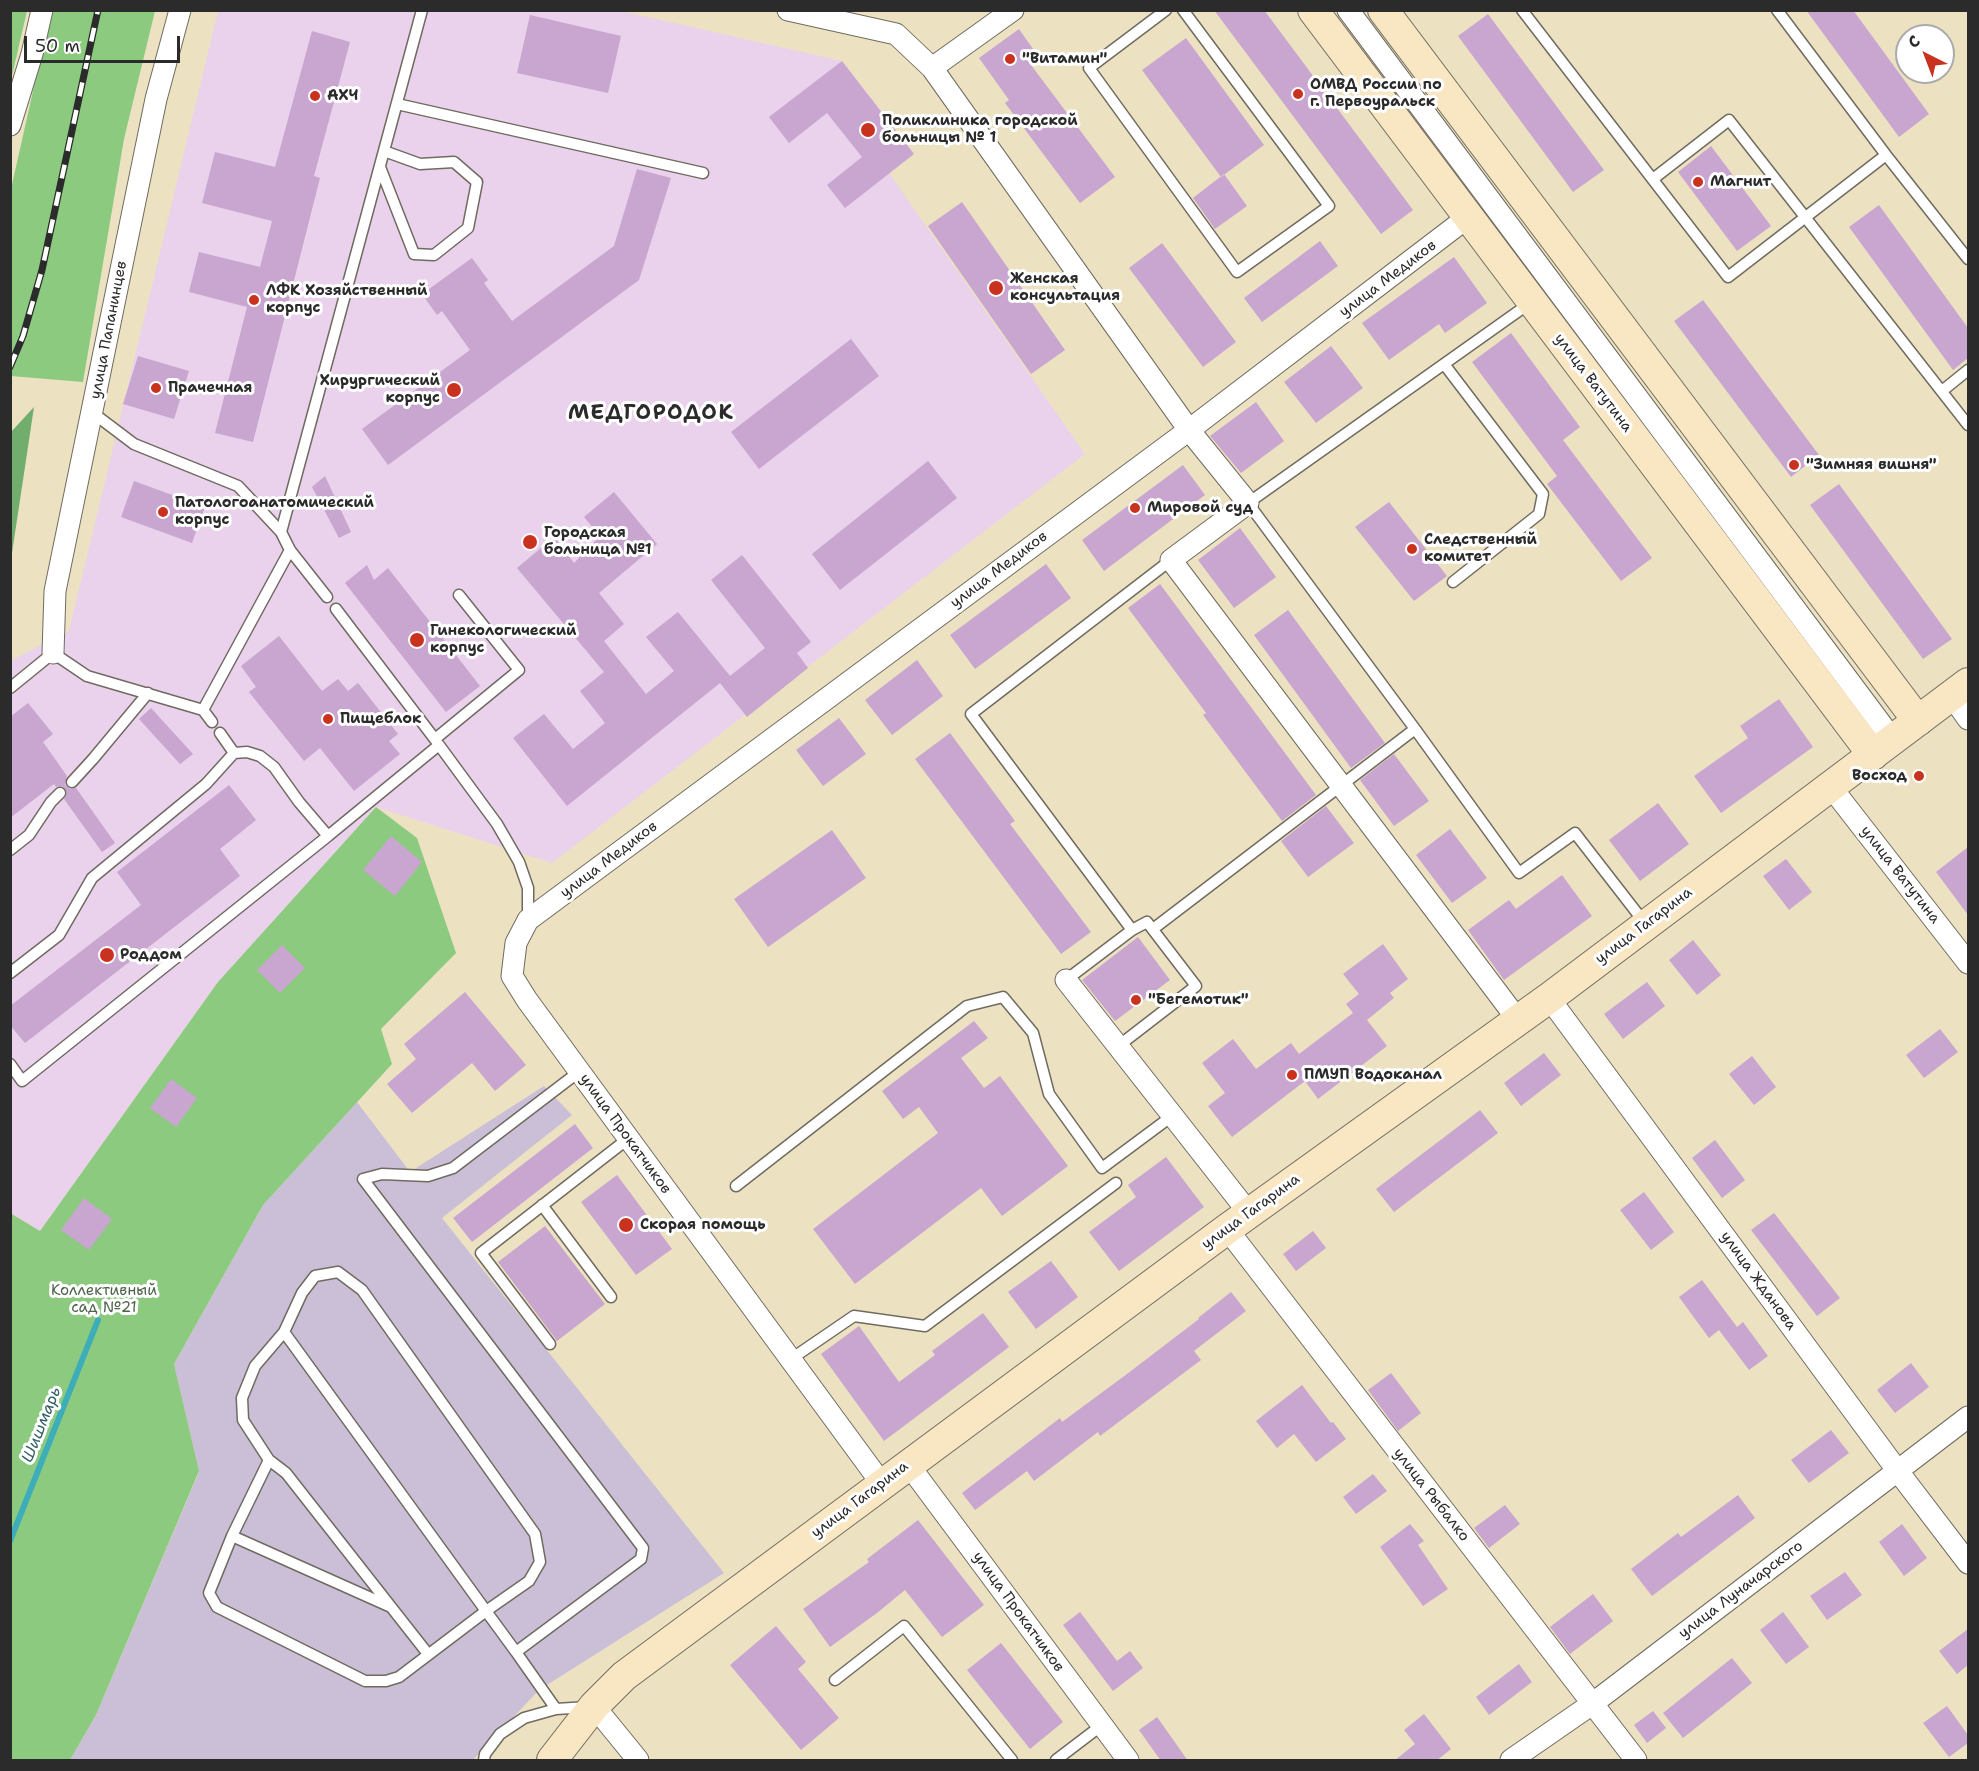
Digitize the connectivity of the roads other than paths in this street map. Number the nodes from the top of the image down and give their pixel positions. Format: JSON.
{"nodes":[{"id":1,"x":42,"y":10,"type":"edge"},
{"id":2,"x":180,"y":10,"type":"edge"},
{"id":3,"x":422,"y":10,"type":"edge"},
{"id":4,"x":788,"y":10,"type":"edge"},
{"id":5,"x":1013,"y":10,"type":"edge"},
{"id":6,"x":1166,"y":10,"type":"edge"},
{"id":7,"x":1183,"y":10,"type":"edge"},
{"id":8,"x":1313,"y":10,"type":"edge"},
{"id":9,"x":1348,"y":10,"type":"edge"},
{"id":10,"x":1383,"y":10,"type":"edge"},
{"id":11,"x":1522,"y":10,"type":"edge"},
{"id":12,"x":1777,"y":10,"type":"edge"},
{"id":13,"x":932,"y":68,"type":"junction"},
{"id":14,"x":397,"y":104,"type":"junction"},
{"id":15,"x":11,"y":118,"type":"edge"},
{"id":16,"x":384,"y":151,"type":"junction"},
{"id":17,"x":1886,"y":155,"type":"junction"},
{"id":18,"x":380,"y":166,"type":"junction"},
{"id":19,"x":703,"y":172,"type":"dead end"},
{"id":20,"x":1653,"y":179,"type":"junction"},
{"id":21,"x":1806,"y":216,"type":"junction"},
{"id":22,"x":1468,"y":217,"type":"junction"},
{"id":23,"x":1968,"y":259,"type":"edge"},
{"id":24,"x":1532,"y":302,"type":"junction"},
{"id":25,"x":1444,"y":364,"type":"junction"},
{"id":26,"x":1968,"y":370,"type":"edge"},
{"id":27,"x":1942,"y":391,"type":"junction"},
{"id":28,"x":93,"y":413,"type":"junction"},
{"id":29,"x":1968,"y":425,"type":"edge"},
{"id":30,"x":1189,"y":430,"type":"junction"},
{"id":31,"x":1248,"y":503,"type":"junction"},
{"id":32,"x":281,"y":532,"type":"junction"},
{"id":33,"x":291,"y":550,"type":"junction"},
{"id":34,"x":1171,"y":560,"type":"junction"},
{"id":35,"x":1453,"y":582,"type":"dead end"},
{"id":36,"x":459,"y":595,"type":"dead end"},
{"id":37,"x":327,"y":597,"type":"dead end"},
{"id":38,"x":336,"y":609,"type":"dead end"},
{"id":39,"x":53,"y":652,"type":"junction"},
{"id":40,"x":10,"y":688,"type":"edge"},
{"id":41,"x":148,"y":693,"type":"junction"},
{"id":42,"x":1963,"y":699,"type":"edge"},
{"id":43,"x":203,"y":710,"type":"junction"},
{"id":44,"x":1918,"y":721,"type":"junction"},
{"id":45,"x":212,"y":722,"type":"dead end"},
{"id":46,"x":1414,"y":729,"type":"junction"},
{"id":47,"x":220,"y":733,"type":"dead end"},
{"id":48,"x":437,"y":742,"type":"junction"},
{"id":49,"x":1883,"y":747,"type":"junction"},
{"id":50,"x":234,"y":753,"type":"junction"},
{"id":51,"x":72,"y":782,"type":"dead end"},
{"id":52,"x":1341,"y":785,"type":"junction"},
{"id":53,"x":1831,"y":787,"type":"junction"},
{"id":54,"x":60,"y":793,"type":"dead end"},
{"id":55,"x":328,"y":836,"type":"junction"},
{"id":56,"x":10,"y":850,"type":"edge"},
{"id":57,"x":528,"y":920,"type":"junction"},
{"id":58,"x":1646,"y":925,"type":"junction"},
{"id":59,"x":1153,"y":929,"type":"junction"},
{"id":60,"x":1132,"y":930,"type":"junction"},
{"id":61,"x":1968,"y":963,"type":"edge"},
{"id":62,"x":10,"y":973,"type":"edge"},
{"id":63,"x":1066,"y":980,"type":"joint"},
{"id":64,"x":1549,"y":998,"type":"junction"},
{"id":65,"x":1518,"y":1020,"type":"junction"},
{"id":66,"x":1117,"y":1047,"type":"junction"},
{"id":67,"x":10,"y":1064,"type":"edge"},
{"id":68,"x":580,"y":1071,"type":"junction"},
{"id":69,"x":1172,"y":1116,"type":"junction"},
{"id":70,"x":628,"y":1138,"type":"junction"},
{"id":71,"x":1116,"y":1183,"type":"dead end"},
{"id":72,"x":736,"y":1186,"type":"dead end"},
{"id":73,"x":542,"y":1205,"type":"junction"},
{"id":74,"x":1238,"y":1221,"type":"junction"},
{"id":75,"x":611,"y":1297,"type":"dead end"},
{"id":76,"x":284,"y":1332,"type":"junction"},
{"id":77,"x":550,"y":1344,"type":"dead end"},
{"id":78,"x":791,"y":1359,"type":"junction"},
{"id":79,"x":1968,"y":1417,"type":"edge"},
{"id":80,"x":268,"y":1460,"type":"junction"},
{"id":81,"x":908,"y":1464,"type":"junction"},
{"id":82,"x":1897,"y":1470,"type":"junction"},
{"id":83,"x":882,"y":1484,"type":"junction"},
{"id":84,"x":232,"y":1536,"type":"junction"},
{"id":85,"x":1968,"y":1563,"type":"edge"},
{"id":86,"x":392,"y":1608,"type":"junction"},
{"id":87,"x":486,"y":1611,"type":"junction"},
{"id":88,"x":516,"y":1652,"type":"junction"},
{"id":89,"x":428,"y":1654,"type":"junction"},
{"id":90,"x":835,"y":1680,"type":"dead end"},
{"id":91,"x":1592,"y":1704,"type":"junction"},
{"id":92,"x":594,"y":1706,"type":"junction"},
{"id":93,"x":556,"y":1709,"type":"junction"},
{"id":94,"x":1101,"y":1725,"type":"junction"},
{"id":95,"x":484,"y":1761,"type":"edge"},
{"id":96,"x":552,"y":1761,"type":"edge"},
{"id":97,"x":638,"y":1761,"type":"edge"},
{"id":98,"x":1012,"y":1761,"type":"edge"},
{"id":99,"x":1056,"y":1761,"type":"edge"},
{"id":100,"x":1128,"y":1761,"type":"edge"},
{"id":101,"x":1511,"y":1761,"type":"edge"},
{"id":102,"x":1635,"y":1761,"type":"edge"}],
"edges":[{"from":1,"to":15,"type":"street"},
{"from":2,"to":28,"type":"street","name":"улица Папанинцев"},
{"from":3,"to":14,"type":"lane"},
{"from":4,"to":13,"type":"street"},
{"from":5,"to":13,"type":"street"},
{"from":6,"to":7,"type":"lane"},
{"from":8,"to":22,"type":"street","name":"улица Ватутина"},
{"from":9,"to":49,"type":"street"},
{"from":10,"to":44,"type":"street"},
{"from":11,"to":20,"type":"lane"},
{"from":12,"to":17,"type":"lane"},
{"from":13,"to":30,"type":"street"},
{"from":14,"to":16,"type":"lane"},
{"from":14,"to":19,"type":"lane"},
{"from":16,"to":18,"type":"lane"},
{"from":16,"to":18,"type":"lane"},
{"from":17,"to":21,"type":"lane"},
{"from":17,"to":23,"type":"lane"},
{"from":18,"to":32,"type":"lane"},
{"from":20,"to":21,"type":"lane"},
{"from":20,"to":21,"type":"lane"},
{"from":21,"to":27,"type":"lane"},
{"from":22,"to":24,"type":"street","name":"улица Ватутина"},
{"from":22,"to":30,"type":"street","name":"улица Медиков"},
{"from":24,"to":25,"type":"lane"},
{"from":24,"to":49,"type":"street","name":"улица Ватутина"},
{"from":25,"to":31,"type":"lane"},
{"from":25,"to":35,"type":"lane"},
{"from":26,"to":27,"type":"lane"},
{"from":27,"to":29,"type":"lane"},
{"from":28,"to":32,"type":"lane"},
{"from":28,"to":39,"type":"street","name":"улица Папанинцев"},
{"from":30,"to":31,"type":"street"},
{"from":30,"to":57,"type":"street","name":"улица Медиков"},
{"from":31,"to":34,"type":"street"},
{"from":31,"to":46,"type":"lane"},
{"from":32,"to":33,"type":"lane"},
{"from":33,"to":37,"type":"lane"},
{"from":33,"to":43,"type":"lane"},
{"from":34,"to":52,"type":"street"},
{"from":34,"to":60,"type":"lane"},
{"from":36,"to":48,"type":"lane"},
{"from":38,"to":48,"type":"lane"},
{"from":39,"to":40,"type":"lane"},
{"from":39,"to":41,"type":"lane"},
{"from":41,"to":43,"type":"lane"},
{"from":41,"to":51,"type":"lane"},
{"from":42,"to":44,"type":"street","name":"улица Гагарина"},
{"from":43,"to":45,"type":"lane"},
{"from":44,"to":49,"type":"street","name":"улица Гагарина"},
{"from":46,"to":52,"type":"lane"},
{"from":46,"to":58,"type":"lane"},
{"from":47,"to":50,"type":"lane"},
{"from":48,"to":55,"type":"lane"},
{"from":48,"to":57,"type":"lane"},
{"from":49,"to":53,"type":"street","name":"улица Гагарина"},
{"from":50,"to":55,"type":"lane"},
{"from":50,"to":62,"type":"lane"},
{"from":52,"to":59,"type":"lane"},
{"from":52,"to":65,"type":"street"},
{"from":53,"to":58,"type":"street","name":"улица Гагарина"},
{"from":53,"to":61,"type":"street","name":"улица Ватутина"},
{"from":54,"to":56,"type":"lane"},
{"from":55,"to":67,"type":"lane"},
{"from":57,"to":68,"type":"street","name":"улица Прокатчиков"},
{"from":58,"to":64,"type":"street","name":"улица Гагарина"},
{"from":59,"to":60,"type":"lane"},
{"from":59,"to":66,"type":"lane"},
{"from":60,"to":63,"type":"lane"},
{"from":63,"to":66,"type":"street","name":"улица Рыбалко"},
{"from":64,"to":65,"type":"street","name":"улица Гагарина"},
{"from":64,"to":82,"type":"street","name":"улица Жданова"},
{"from":65,"to":74,"type":"street","name":"улица Гагарина"},
{"from":66,"to":69,"type":"street","name":"улица Рыбалко"},
{"from":68,"to":70,"type":"street","name":"улица Прокатчиков"},
{"from":68,"to":88,"type":"lane"},
{"from":69,"to":72,"type":"lane"},
{"from":69,"to":74,"type":"street","name":"улица Рыбалко"},
{"from":70,"to":73,"type":"lane"},
{"from":70,"to":78,"type":"street","name":"улица Прокатчиков"},
{"from":71,"to":78,"type":"lane"},
{"from":73,"to":75,"type":"lane"},
{"from":73,"to":77,"type":"lane"},
{"from":74,"to":81,"type":"street","name":"улица Гагарина"},
{"from":74,"to":91,"type":"street","name":"улица Рыбалко"},
{"from":76,"to":80,"type":"lane"},
{"from":76,"to":87,"type":"lane"},
{"from":76,"to":87,"type":"lane"},
{"from":78,"to":83,"type":"street","name":"улица Прокатчиков"},
{"from":79,"to":82,"type":"street","name":"улица Луначарского"},
{"from":80,"to":84,"type":"lane"},
{"from":80,"to":86,"type":"lane"},
{"from":81,"to":83,"type":"street","name":"улица Гагарина"},
{"from":81,"to":94,"type":"street","name":"улица Прокатчиков"},
{"from":82,"to":85,"type":"street","name":"улица Жданова"},
{"from":82,"to":91,"type":"street","name":"улица Луначарского"},
{"from":83,"to":92,"type":"street","name":"улица Гагарина"},
{"from":84,"to":86,"type":"lane"},
{"from":84,"to":89,"type":"lane"},
{"from":86,"to":89,"type":"lane"},
{"from":87,"to":88,"type":"lane"},
{"from":87,"to":89,"type":"lane"},
{"from":88,"to":93,"type":"lane"},
{"from":90,"to":98,"type":"lane"},
{"from":91,"to":101,"type":"street","name":"улица Луначарского"},
{"from":91,"to":102,"type":"street","name":"улица Рыбалко"},
{"from":92,"to":93,"type":"lane"},
{"from":92,"to":96,"type":"street","name":"улица Гагарина"},
{"from":92,"to":97,"type":"street"},
{"from":93,"to":95,"type":"lane"},
{"from":94,"to":99,"type":"lane"},
{"from":94,"to":100,"type":"street","name":"улица Прокатчиков"}]}
